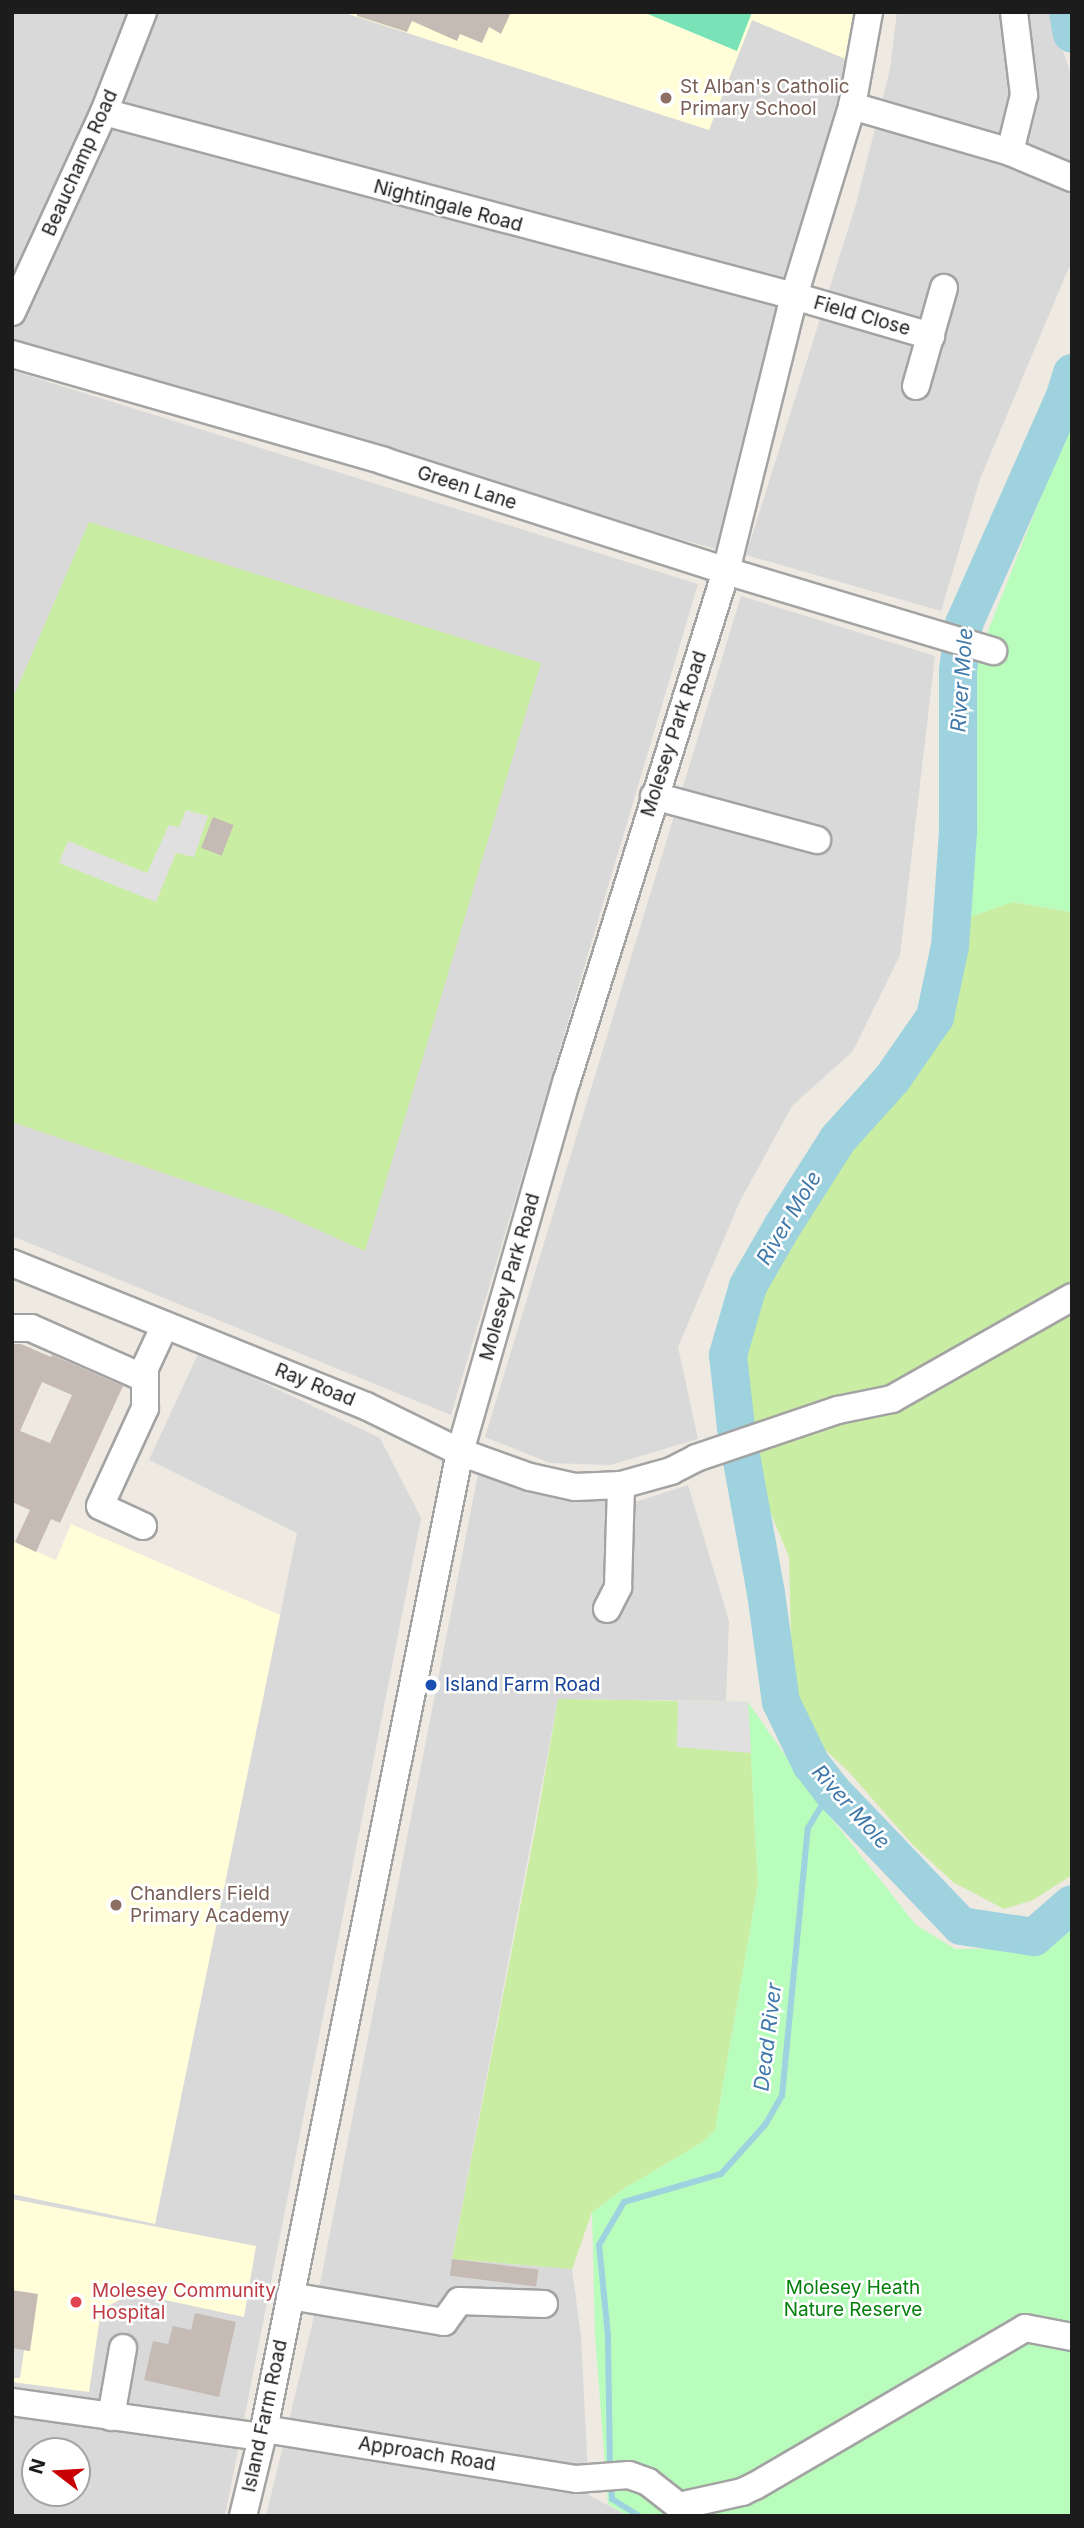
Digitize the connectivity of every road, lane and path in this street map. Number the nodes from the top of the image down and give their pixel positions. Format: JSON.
{"nodes":[{"id":1,"x":143,"y":12,"type":"edge"},
{"id":2,"x":869,"y":12,"type":"edge"},
{"id":3,"x":1014,"y":12,"type":"edge"},
{"id":4,"x":852,"y":106,"type":"junction"},
{"id":5,"x":104,"y":112,"type":"junction"},
{"id":6,"x":1010,"y":152,"type":"junction"},
{"id":7,"x":1072,"y":178,"type":"edge"},
{"id":8,"x":944,"y":288,"type":"dead end"},
{"id":9,"x":794,"y":296,"type":"junction"},
{"id":10,"x":12,"y":312,"type":"edge"},
{"id":11,"x":931,"y":336,"type":"junction"},
{"id":12,"x":12,"y":354,"type":"edge"},
{"id":13,"x":916,"y":386,"type":"dead end"},
{"id":14,"x":726,"y":571,"type":"junction"},
{"id":15,"x":987,"y":649,"type":"dead end"},
{"id":16,"x":654,"y":796,"type":"junction"},
{"id":17,"x":817,"y":840,"type":"dead end"},
{"id":18,"x":12,"y":1263,"type":"edge"},
{"id":19,"x":1072,"y":1297,"type":"edge"},
{"id":20,"x":165,"y":1325,"type":"junction"},
{"id":21,"x":12,"y":1328,"type":"edge"},
{"id":22,"x":144,"y":1378,"type":"junction"},
{"id":23,"x":460,"y":1452,"type":"junction"},
{"id":24,"x":621,"y":1485,"type":"junction"},
{"id":25,"x":143,"y":1526,"type":"dead end"},
{"id":26,"x":607,"y":1609,"type":"dead end"},
{"id":27,"x":290,"y":2296,"type":"junction"},
{"id":28,"x":544,"y":2304,"type":"dead end"},
{"id":29,"x":1072,"y":2337,"type":"edge"},
{"id":30,"x":122,"y":2348,"type":"dead end"},
{"id":31,"x":12,"y":2402,"type":"edge"},
{"id":32,"x":111,"y":2417,"type":"junction"},
{"id":33,"x":263,"y":2433,"type":"junction"},
{"id":34,"x":243,"y":2516,"type":"edge"}],
"edges":[{"from":1,"to":5,"type":"street","name":"Beauchamp Road"},
{"from":2,"to":4,"type":"street","name":"Molesey Park Road"},
{"from":3,"to":6,"type":"street"},
{"from":4,"to":6,"type":"street"},
{"from":4,"to":9,"type":"street","name":"Molesey Park Road"},
{"from":5,"to":9,"type":"street","name":"Nightingale Road"},
{"from":5,"to":10,"type":"street","name":"Beauchamp Road"},
{"from":6,"to":7,"type":"street"},
{"from":8,"to":11,"type":"street","name":"Field Close"},
{"from":9,"to":11,"type":"street","name":"Field Close"},
{"from":9,"to":14,"type":"street","name":"Molesey Park Road"},
{"from":11,"to":13,"type":"street","name":"Field Close"},
{"from":12,"to":14,"type":"street","name":"Green Lane"},
{"from":14,"to":15,"type":"street","name":"Green Lane"},
{"from":14,"to":16,"type":"street","name":"Molesey Park Road"},
{"from":16,"to":17,"type":"street"},
{"from":16,"to":23,"type":"street","name":"Molesey Park Road"},
{"from":18,"to":20,"type":"street","name":"Ray Road"},
{"from":19,"to":24,"type":"street","name":"Ray Road"},
{"from":20,"to":22,"type":"street"},
{"from":20,"to":23,"type":"street","name":"Ray Road"},
{"from":21,"to":22,"type":"street"},
{"from":22,"to":25,"type":"street"},
{"from":23,"to":24,"type":"street","name":"Ray Road"},
{"from":23,"to":27,"type":"street","name":"Island Farm Road"},
{"from":24,"to":26,"type":"street"},
{"from":27,"to":28,"type":"street"},
{"from":27,"to":33,"type":"street","name":"Island Farm Road"},
{"from":29,"to":33,"type":"street","name":"Approach Road"},
{"from":30,"to":32,"type":"street"},
{"from":31,"to":32,"type":"street","name":"Approach Road"},
{"from":32,"to":33,"type":"street","name":"Approach Road"},
{"from":33,"to":34,"type":"street","name":"Island Farm Road"}]}
